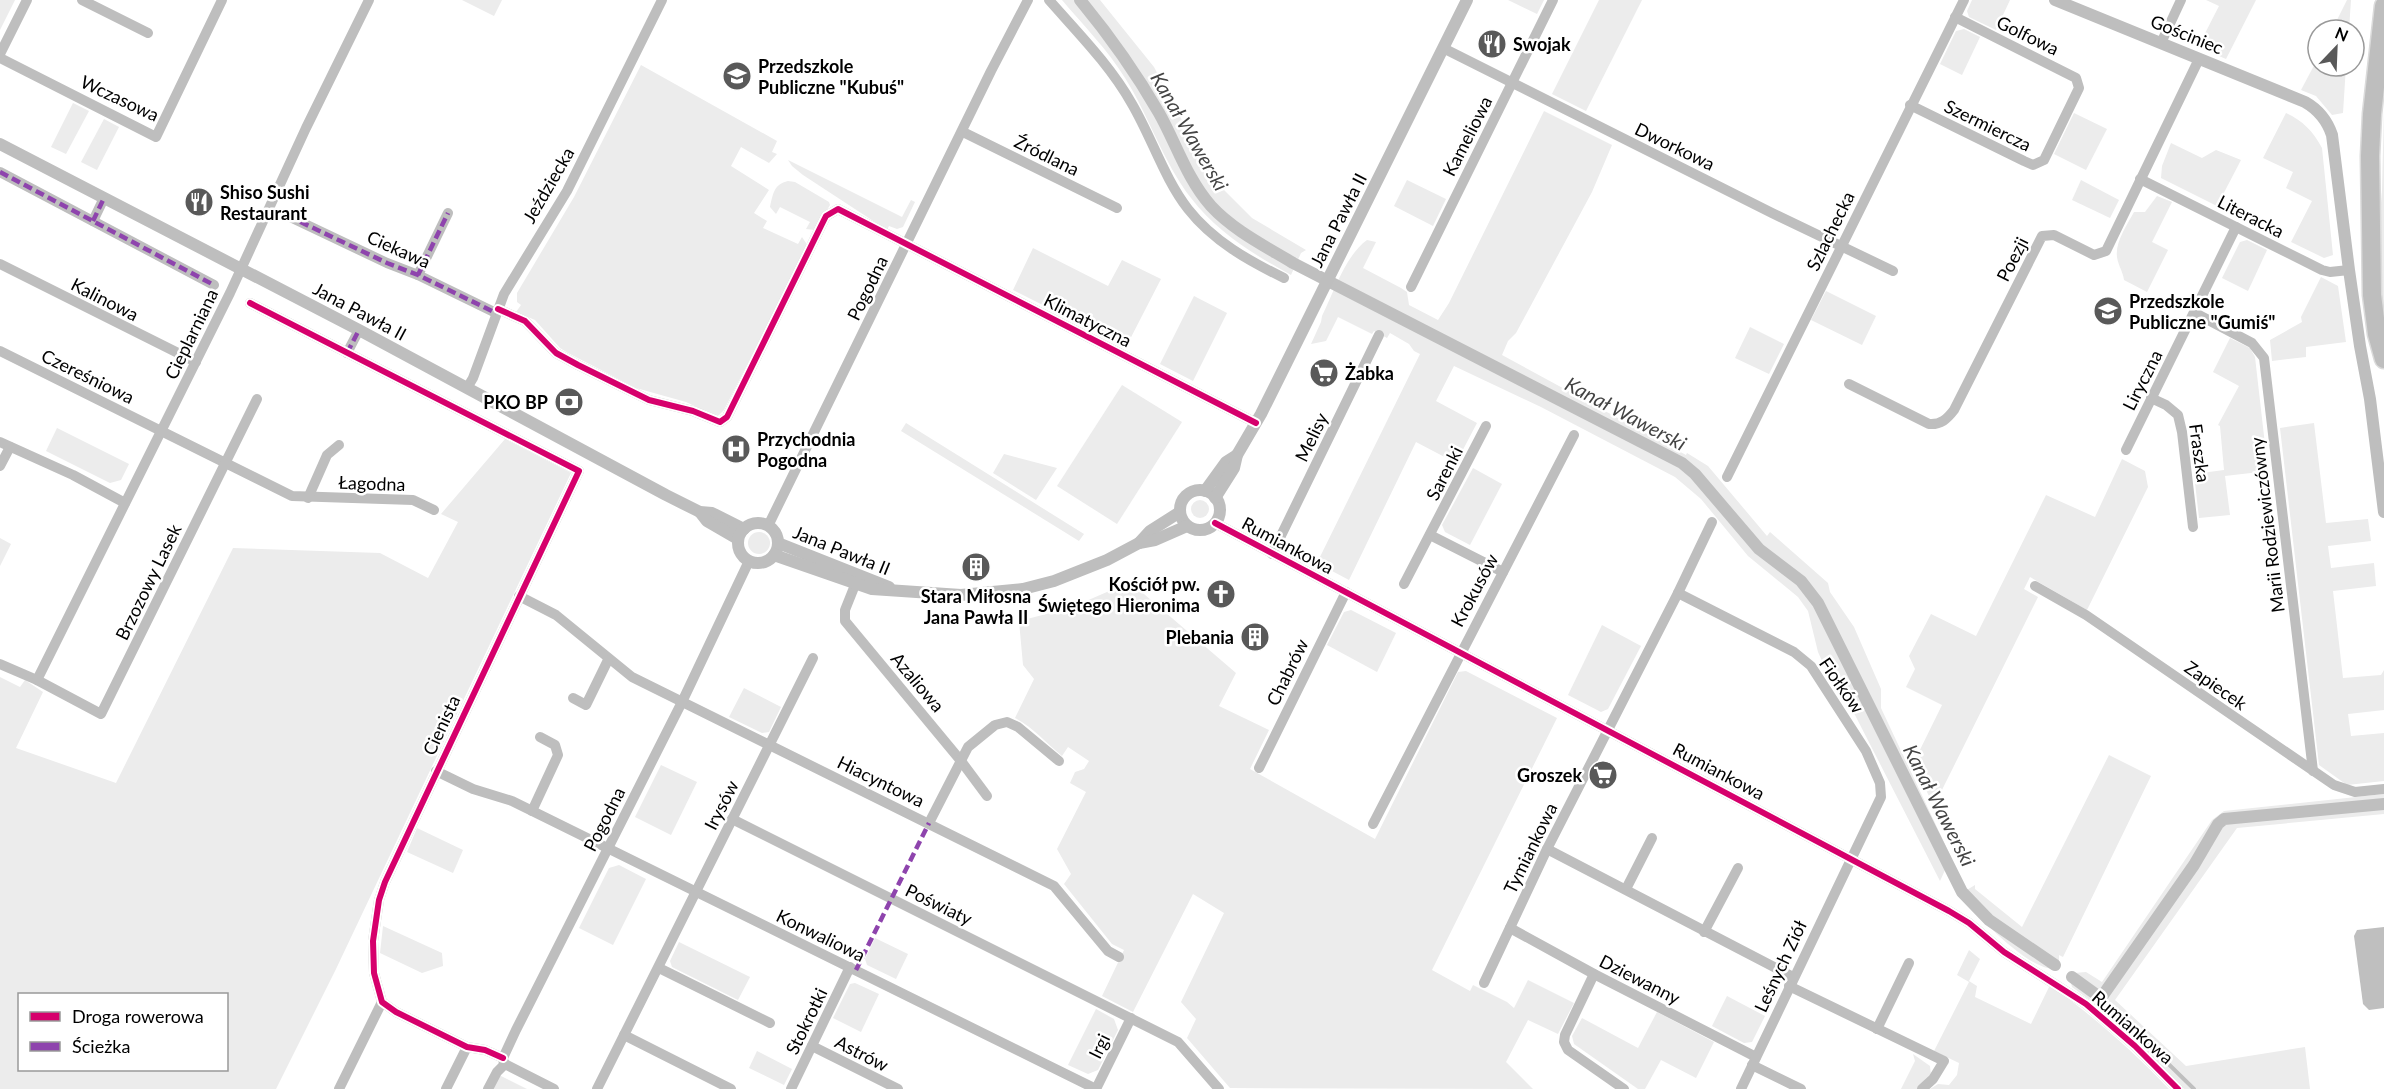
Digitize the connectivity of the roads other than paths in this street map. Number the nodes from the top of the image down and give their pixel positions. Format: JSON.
{"nodes":[{"id":1,"x":27,"y":0,"type":"edge"},
{"id":2,"x":82,"y":0,"type":"edge"},
{"id":3,"x":222,"y":0,"type":"edge"},
{"id":4,"x":369,"y":0,"type":"edge"},
{"id":5,"x":662,"y":0,"type":"edge"},
{"id":6,"x":1028,"y":0,"type":"edge"},
{"id":7,"x":1049,"y":0,"type":"edge"},
{"id":8,"x":1467,"y":0,"type":"edge"},
{"id":9,"x":1553,"y":0,"type":"edge"},
{"id":10,"x":1964,"y":0,"type":"edge"},
{"id":11,"x":2055,"y":0,"type":"edge"},
{"id":12,"x":2181,"y":0,"type":"edge"},
{"id":13,"x":2383,"y":6,"type":"edge"},
{"id":14,"x":1955,"y":17,"type":"junction"},
{"id":15,"x":148,"y":33,"type":"dead end"},
{"id":16,"x":2161,"y":43,"type":"junction"},
{"id":17,"x":1443,"y":48,"type":"junction"},
{"id":18,"x":0,"y":56,"type":"edge"},
{"id":19,"x":2199,"y":59,"type":"junction"},
{"id":20,"x":1512,"y":83,"type":"junction"},
{"id":21,"x":2079,"y":88,"type":"joint"},
{"id":22,"x":1910,"y":105,"type":"junction"},
{"id":23,"x":963,"y":132,"type":"junction"},
{"id":24,"x":0,"y":144,"type":"edge"},
{"id":25,"x":0,"y":172,"type":"edge"},
{"id":26,"x":2140,"y":179,"type":"junction"},
{"id":27,"x":104,"y":198,"type":"junction"},
{"id":28,"x":1117,"y":208,"type":"dead end"},
{"id":29,"x":448,"y":213,"type":"dead end"},
{"id":30,"x":288,"y":216,"type":"dead end"},
{"id":31,"x":93,"y":221,"type":"junction"},
{"id":32,"x":2236,"y":227,"type":"junction"},
{"id":33,"x":906,"y":244,"type":"junction"},
{"id":34,"x":1841,"y":246,"type":"junction"},
{"id":35,"x":0,"y":264,"type":"edge"},
{"id":36,"x":241,"y":269,"type":"junction"},
{"id":37,"x":2349,"y":270,"type":"junction"},
{"id":38,"x":1893,"y":271,"type":"dead end"},
{"id":39,"x":418,"y":275,"type":"junction"},
{"id":40,"x":1284,"y":278,"type":"dead end"},
{"id":41,"x":214,"y":285,"type":"dead end"},
{"id":42,"x":1410,"y":287,"type":"dead end"},
{"id":43,"x":250,"y":303,"type":"dead end"},
{"id":44,"x":497,"y":311,"type":"junction"},
{"id":45,"x":2195,"y":313,"type":"junction"},
{"id":46,"x":359,"y":330,"type":"junction"},
{"id":47,"x":1379,"y":335,"type":"dead end"},
{"id":48,"x":0,"y":351,"type":"edge"},
{"id":49,"x":347,"y":353,"type":"junction"},
{"id":50,"x":2384,"y":359,"type":"edge"},
{"id":51,"x":196,"y":362,"type":"junction"},
{"id":52,"x":1849,"y":384,"type":"dead end"},
{"id":53,"x":467,"y":388,"type":"junction"},
{"id":54,"x":2151,"y":398,"type":"junction"},
{"id":55,"x":257,"y":399,"type":"dead end"},
{"id":56,"x":1256,"y":423,"type":"junction"},
{"id":57,"x":1486,"y":426,"type":"dead end"},
{"id":58,"x":161,"y":431,"type":"junction"},
{"id":59,"x":1574,"y":435,"type":"dead end"},
{"id":60,"x":5,"y":444,"type":"edge"},
{"id":61,"x":339,"y":445,"type":"dead end"},
{"id":62,"x":2126,"y":450,"type":"dead end"},
{"id":63,"x":225,"y":464,"type":"junction"},
{"id":64,"x":0,"y":466,"type":"edge"},
{"id":65,"x":1727,"y":477,"type":"dead end"},
{"id":66,"x":1210,"y":494,"type":"junction"},
{"id":67,"x":308,"y":498,"type":"junction"},
{"id":68,"x":125,"y":503,"type":"junction"},
{"id":69,"x":434,"y":510,"type":"dead end"},
{"id":70,"x":1180,"y":512,"type":"junction"},
{"id":71,"x":2384,"y":512,"type":"edge"},
{"id":72,"x":1712,"y":522,"type":"dead end"},
{"id":73,"x":1215,"y":523,"type":"junction"},
{"id":74,"x":768,"y":526,"type":"junction"},
{"id":75,"x":1187,"y":526,"type":"junction"},
{"id":76,"x":2193,"y":527,"type":"dead end"},
{"id":77,"x":741,"y":534,"type":"junction"},
{"id":78,"x":1430,"y":535,"type":"junction"},
{"id":79,"x":1139,"y":543,"type":"junction"},
{"id":80,"x":776,"y":549,"type":"junction"},
{"id":81,"x":1272,"y":554,"type":"junction"},
{"id":82,"x":750,"y":561,"type":"junction"},
{"id":83,"x":1503,"y":572,"type":"junction"},
{"id":84,"x":1404,"y":584,"type":"dead end"},
{"id":85,"x":855,"y":585,"type":"junction"},
{"id":86,"x":2035,"y":586,"type":"dead end"},
{"id":87,"x":893,"y":589,"type":"junction"},
{"id":88,"x":1346,"y":592,"type":"junction"},
{"id":89,"x":1678,"y":592,"type":"junction"},
{"id":90,"x":519,"y":596,"type":"junction"},
{"id":91,"x":1461,"y":651,"type":"junction"},
{"id":92,"x":813,"y":658,"type":"dead end"},
{"id":93,"x":608,"y":660,"type":"junction"},
{"id":94,"x":0,"y":664,"type":"edge"},
{"id":95,"x":37,"y":680,"type":"junction"},
{"id":96,"x":573,"y":698,"type":"dead end"},
{"id":97,"x":682,"y":702,"type":"junction"},
{"id":98,"x":1608,"y":729,"type":"junction"},
{"id":99,"x":540,"y":737,"type":"dead end"},
{"id":100,"x":770,"y":745,"type":"junction"},
{"id":101,"x":961,"y":761,"type":"junction"},
{"id":102,"x":1059,"y":761,"type":"dead end"},
{"id":103,"x":1259,"y":768,"type":"dead end"},
{"id":104,"x":436,"y":771,"type":"junction"},
{"id":105,"x":2313,"y":771,"type":"junction"},
{"id":106,"x":2384,"y":789,"type":"edge"},
{"id":107,"x":987,"y":796,"type":"dead end"},
{"id":108,"x":532,"y":811,"type":"junction"},
{"id":109,"x":732,"y":819,"type":"junction"},
{"id":110,"x":929,"y":823,"type":"junction"},
{"id":111,"x":1372,"y":824,"type":"dead end"},
{"id":112,"x":1652,"y":838,"type":"dead end"},
{"id":113,"x":608,"y":849,"type":"junction"},
{"id":114,"x":1547,"y":849,"type":"junction"},
{"id":115,"x":1853,"y":859,"type":"junction"},
{"id":116,"x":1738,"y":868,"type":"dead end"},
{"id":117,"x":1626,"y":889,"type":"junction"},
{"id":118,"x":696,"y":891,"type":"junction"},
{"id":119,"x":1510,"y":928,"type":"junction"},
{"id":120,"x":1704,"y":932,"type":"junction"},
{"id":121,"x":1119,"y":957,"type":"dead end"},
{"id":122,"x":1909,"y":963,"type":"dead end"},
{"id":123,"x":850,"y":967,"type":"junction"},
{"id":124,"x":659,"y":968,"type":"junction"},
{"id":125,"x":1594,"y":975,"type":"junction"},
{"id":126,"x":1791,"y":981,"type":"junction"},
{"id":127,"x":1484,"y":983,"type":"dead end"},
{"id":128,"x":382,"y":1002,"type":"junction"},
{"id":129,"x":1131,"y":1018,"type":"junction"},
{"id":130,"x":770,"y":1023,"type":"dead end"},
{"id":131,"x":1877,"y":1029,"type":"junction"},
{"id":132,"x":624,"y":1035,"type":"junction"},
{"id":133,"x":812,"y":1046,"type":"junction"},
{"id":134,"x":466,"y":1047,"type":"junction"},
{"id":135,"x":504,"y":1061,"type":"junction"},
{"id":136,"x":1754,"y":1061,"type":"junction"},
{"id":137,"x":339,"y":1089,"type":"edge"},
{"id":138,"x":446,"y":1089,"type":"edge"},
{"id":139,"x":488,"y":1089,"type":"edge"},
{"id":140,"x":554,"y":1089,"type":"edge"},
{"id":141,"x":597,"y":1089,"type":"edge"},
{"id":142,"x":731,"y":1089,"type":"edge"},
{"id":143,"x":791,"y":1089,"type":"edge"},
{"id":144,"x":898,"y":1089,"type":"edge"},
{"id":145,"x":1096,"y":1089,"type":"edge"},
{"id":146,"x":1220,"y":1089,"type":"edge"},
{"id":147,"x":1624,"y":1089,"type":"edge"},
{"id":148,"x":1741,"y":1089,"type":"edge"},
{"id":149,"x":1801,"y":1089,"type":"edge"},
{"id":150,"x":1922,"y":1089,"type":"edge"},
{"id":151,"x":2178,"y":1089,"type":"edge"}],
"edges":[{"from":1,"to":18,"type":"street"},
{"from":2,"to":15,"type":"street"},
{"from":3,"to":18,"type":"street","name":"Wczasowa"},
{"from":4,"to":36,"type":"street","name":"Cieplarniana"},
{"from":5,"to":44,"type":"street","name":"Jeździecka"},
{"from":6,"to":23,"type":"street","name":"Pogodna"},
{"from":7,"to":40,"type":"street"},
{"from":8,"to":17,"type":"street","name":"Jana Pawła II"},
{"from":9,"to":20,"type":"street","name":"Kameliowa"},
{"from":10,"to":14,"type":"street","name":"Szlachecka"},
{"from":11,"to":16,"type":"street","name":"Gościniec"},
{"from":12,"to":16,"type":"street"},
{"from":13,"to":50,"type":"highway"},
{"from":14,"to":21,"type":"street","name":"Golfowa"},
{"from":14,"to":22,"type":"street","name":"Szlachecka"},
{"from":16,"to":19,"type":"street","name":"Gościniec"},
{"from":17,"to":20,"type":"street","name":"Dworkowa"},
{"from":17,"to":56,"type":"street","name":"Jana Pawła II"},
{"from":19,"to":26,"type":"street","name":"Poezji"},
{"from":19,"to":37,"type":"street","name":"Gościniec"},
{"from":20,"to":34,"type":"street","name":"Dworkowa"},
{"from":20,"to":42,"type":"street","name":"Kameliowa"},
{"from":21,"to":22,"type":"street","name":"Szermiercza"},
{"from":22,"to":34,"type":"street","name":"Szlachecka"},
{"from":23,"to":28,"type":"street","name":"Źródlana"},
{"from":23,"to":33,"type":"street","name":"Pogodna"},
{"from":24,"to":27,"type":"street","name":"Jana Pawła II"},
{"from":25,"to":31,"type":"street"},
{"from":26,"to":32,"type":"street","name":"Literacka"},
{"from":26,"to":52,"type":"street","name":"Poezji"},
{"from":27,"to":31,"type":"street"},
{"from":27,"to":36,"type":"street","name":"Jana Pawła II"},
{"from":29,"to":39,"type":"street"},
{"from":30,"to":39,"type":"street","name":"Ciekawa"},
{"from":31,"to":41,"type":"street"},
{"from":32,"to":37,"type":"street","name":"Literacka"},
{"from":32,"to":45,"type":"street","name":"Liryczna"},
{"from":33,"to":44,"type":"street","name":"Klimatyczna"},
{"from":33,"to":56,"type":"street","name":"Klimatyczna"},
{"from":33,"to":74,"type":"street","name":"Pogodna"},
{"from":34,"to":38,"type":"street","name":"Dworkowa"},
{"from":34,"to":65,"type":"street","name":"Szlachecka"},
{"from":35,"to":51,"type":"street","name":"Kalinowa"},
{"from":36,"to":46,"type":"street","name":"Jana Pawła II"},
{"from":36,"to":51,"type":"street","name":"Cieplarniana"},
{"from":37,"to":71,"type":"street"},
{"from":39,"to":44,"type":"street","name":"Ciekawa"},
{"from":43,"to":49,"type":"street"},
{"from":44,"to":53,"type":"street","name":"Jeździecka"},
{"from":45,"to":54,"type":"street","name":"Liryczna"},
{"from":45,"to":105,"type":"street","name":"Marii Rodziewiczówny"},
{"from":46,"to":49,"type":"street"},
{"from":46,"to":53,"type":"street","name":"Jana Pawła II"},
{"from":47,"to":81,"type":"street","name":"Melisy"},
{"from":48,"to":58,"type":"street","name":"Czereśniowa"},
{"from":49,"to":90,"type":"street","name":"Cienista"},
{"from":51,"to":58,"type":"street","name":"Cieplarniana"},
{"from":53,"to":77,"type":"street","name":"Jana Pawła II"},
{"from":54,"to":62,"type":"street","name":"Liryczna"},
{"from":54,"to":76,"type":"street","name":"Fraszka"},
{"from":55,"to":63,"type":"street"},
{"from":56,"to":66,"type":"street","name":"Jana Pawła II"},
{"from":57,"to":78,"type":"street","name":"Sarenki"},
{"from":58,"to":63,"type":"street","name":"Łagodna"},
{"from":58,"to":68,"type":"street","name":"Cieplarniana"},
{"from":59,"to":83,"type":"street","name":"Krokusów"},
{"from":60,"to":64,"type":"street"},
{"from":60,"to":68,"type":"street"},
{"from":61,"to":67,"type":"street","name":"Łagodna"},
{"from":63,"to":67,"type":"street","name":"Łagodna"},
{"from":63,"to":95,"type":"street","name":"Brzozowy Lasek"},
{"from":66,"to":70,"type":"street"},
{"from":66,"to":73,"type":"street"},
{"from":67,"to":69,"type":"street","name":"Łagodna"},
{"from":68,"to":95,"type":"street","name":"Cieplarniana"},
{"from":70,"to":75,"type":"street"},
{"from":70,"to":79,"type":"street","name":"Jana Pawła II"},
{"from":72,"to":89,"type":"street"},
{"from":73,"to":75,"type":"street"},
{"from":73,"to":81,"type":"street","name":"Rumiankowa"},
{"from":74,"to":77,"type":"street"},
{"from":74,"to":80,"type":"street"},
{"from":75,"to":79,"type":"street","name":"Jana Pawła II"},
{"from":77,"to":82,"type":"street"},
{"from":78,"to":83,"type":"street"},
{"from":78,"to":84,"type":"street","name":"Sarenki"},
{"from":79,"to":87,"type":"street","name":"Jana Pawła II"},
{"from":80,"to":82,"type":"street"},
{"from":80,"to":85,"type":"street","name":"Jana Pawła II"},
{"from":80,"to":87,"type":"street","name":"Jana Pawła II"},
{"from":81,"to":88,"type":"street","name":"Rumiankowa"},
{"from":82,"to":97,"type":"street","name":"Pogodna"},
{"from":83,"to":91,"type":"street","name":"Krokusów"},
{"from":85,"to":87,"type":"street","name":"Jana Pawła II"},
{"from":85,"to":101,"type":"street","name":"Azaliowa"},
{"from":86,"to":105,"type":"street","name":"Zapiecek"},
{"from":88,"to":91,"type":"street","name":"Rumiankowa"},
{"from":88,"to":103,"type":"street","name":"Chabrów"},
{"from":89,"to":98,"type":"street"},
{"from":89,"to":115,"type":"street","name":"Fiołków"},
{"from":90,"to":93,"type":"street","name":"Hiacyntowa"},
{"from":90,"to":104,"type":"street","name":"Cienista"},
{"from":91,"to":98,"type":"street","name":"Rumiankowa"},
{"from":91,"to":111,"type":"street","name":"Krokusów"},
{"from":92,"to":100,"type":"street","name":"Irysów"},
{"from":93,"to":96,"type":"street"},
{"from":93,"to":97,"type":"street","name":"Hiacyntowa"},
{"from":94,"to":95,"type":"street"},
{"from":97,"to":100,"type":"street","name":"Hiacyntowa"},
{"from":97,"to":113,"type":"street","name":"Pogodna"},
{"from":98,"to":114,"type":"street","name":"Tymiankowa"},
{"from":98,"to":115,"type":"street","name":"Rumiankowa"},
{"from":99,"to":108,"type":"street"},
{"from":100,"to":109,"type":"street","name":"Irysów"},
{"from":100,"to":110,"type":"street","name":"Hiacyntowa"},
{"from":101,"to":102,"type":"street"},
{"from":101,"to":107,"type":"street","name":"Azaliowa"},
{"from":101,"to":110,"type":"street"},
{"from":104,"to":108,"type":"street","name":"Konwaliowa"},
{"from":104,"to":128,"type":"street","name":"Cienista"},
{"from":105,"to":106,"type":"street","name":"Zapiecek"},
{"from":108,"to":113,"type":"street","name":"Konwaliowa"},
{"from":109,"to":118,"type":"street","name":"Irysów"},
{"from":109,"to":129,"type":"street","name":"Poświaty"},
{"from":110,"to":121,"type":"street","name":"Hiacyntowa"},
{"from":112,"to":117,"type":"street"},
{"from":113,"to":118,"type":"street","name":"Konwaliowa"},
{"from":113,"to":135,"type":"street","name":"Pogodna"},
{"from":114,"to":117,"type":"street"},
{"from":114,"to":119,"type":"street","name":"Tymiankowa"},
{"from":115,"to":126,"type":"street","name":"Leśnych Ziół"},
{"from":115,"to":151,"type":"street","name":"Rumiankowa"},
{"from":116,"to":120,"type":"street"},
{"from":117,"to":120,"type":"street"},
{"from":118,"to":123,"type":"street","name":"Konwaliowa"},
{"from":118,"to":124,"type":"street","name":"Irysów"},
{"from":119,"to":125,"type":"street","name":"Dziewanny"},
{"from":119,"to":127,"type":"street","name":"Tymiankowa"},
{"from":120,"to":126,"type":"street"},
{"from":122,"to":131,"type":"street"},
{"from":123,"to":133,"type":"street","name":"Stokrotki"},
{"from":123,"to":145,"type":"street","name":"Konwaliowa"},
{"from":124,"to":130,"type":"street"},
{"from":124,"to":132,"type":"street","name":"Irysów"},
{"from":125,"to":136,"type":"street","name":"Dziewanny"},
{"from":125,"to":147,"type":"street"},
{"from":126,"to":131,"type":"street"},
{"from":126,"to":136,"type":"street","name":"Leśnych Ziół"},
{"from":128,"to":134,"type":"street"},
{"from":128,"to":137,"type":"street"},
{"from":129,"to":145,"type":"street","name":"Irgi"},
{"from":129,"to":146,"type":"street","name":"Poświaty"},
{"from":131,"to":150,"type":"street"},
{"from":132,"to":141,"type":"street","name":"Irysów"},
{"from":132,"to":142,"type":"street"},
{"from":133,"to":143,"type":"street","name":"Stokrotki"},
{"from":133,"to":144,"type":"street","name":"Astrów"},
{"from":134,"to":135,"type":"street"},
{"from":134,"to":138,"type":"street"},
{"from":135,"to":139,"type":"street","name":"Pogodna"},
{"from":135,"to":140,"type":"street"},
{"from":136,"to":148,"type":"street","name":"Leśnych Ziół"},
{"from":136,"to":149,"type":"street","name":"Dziewanny"}]}
